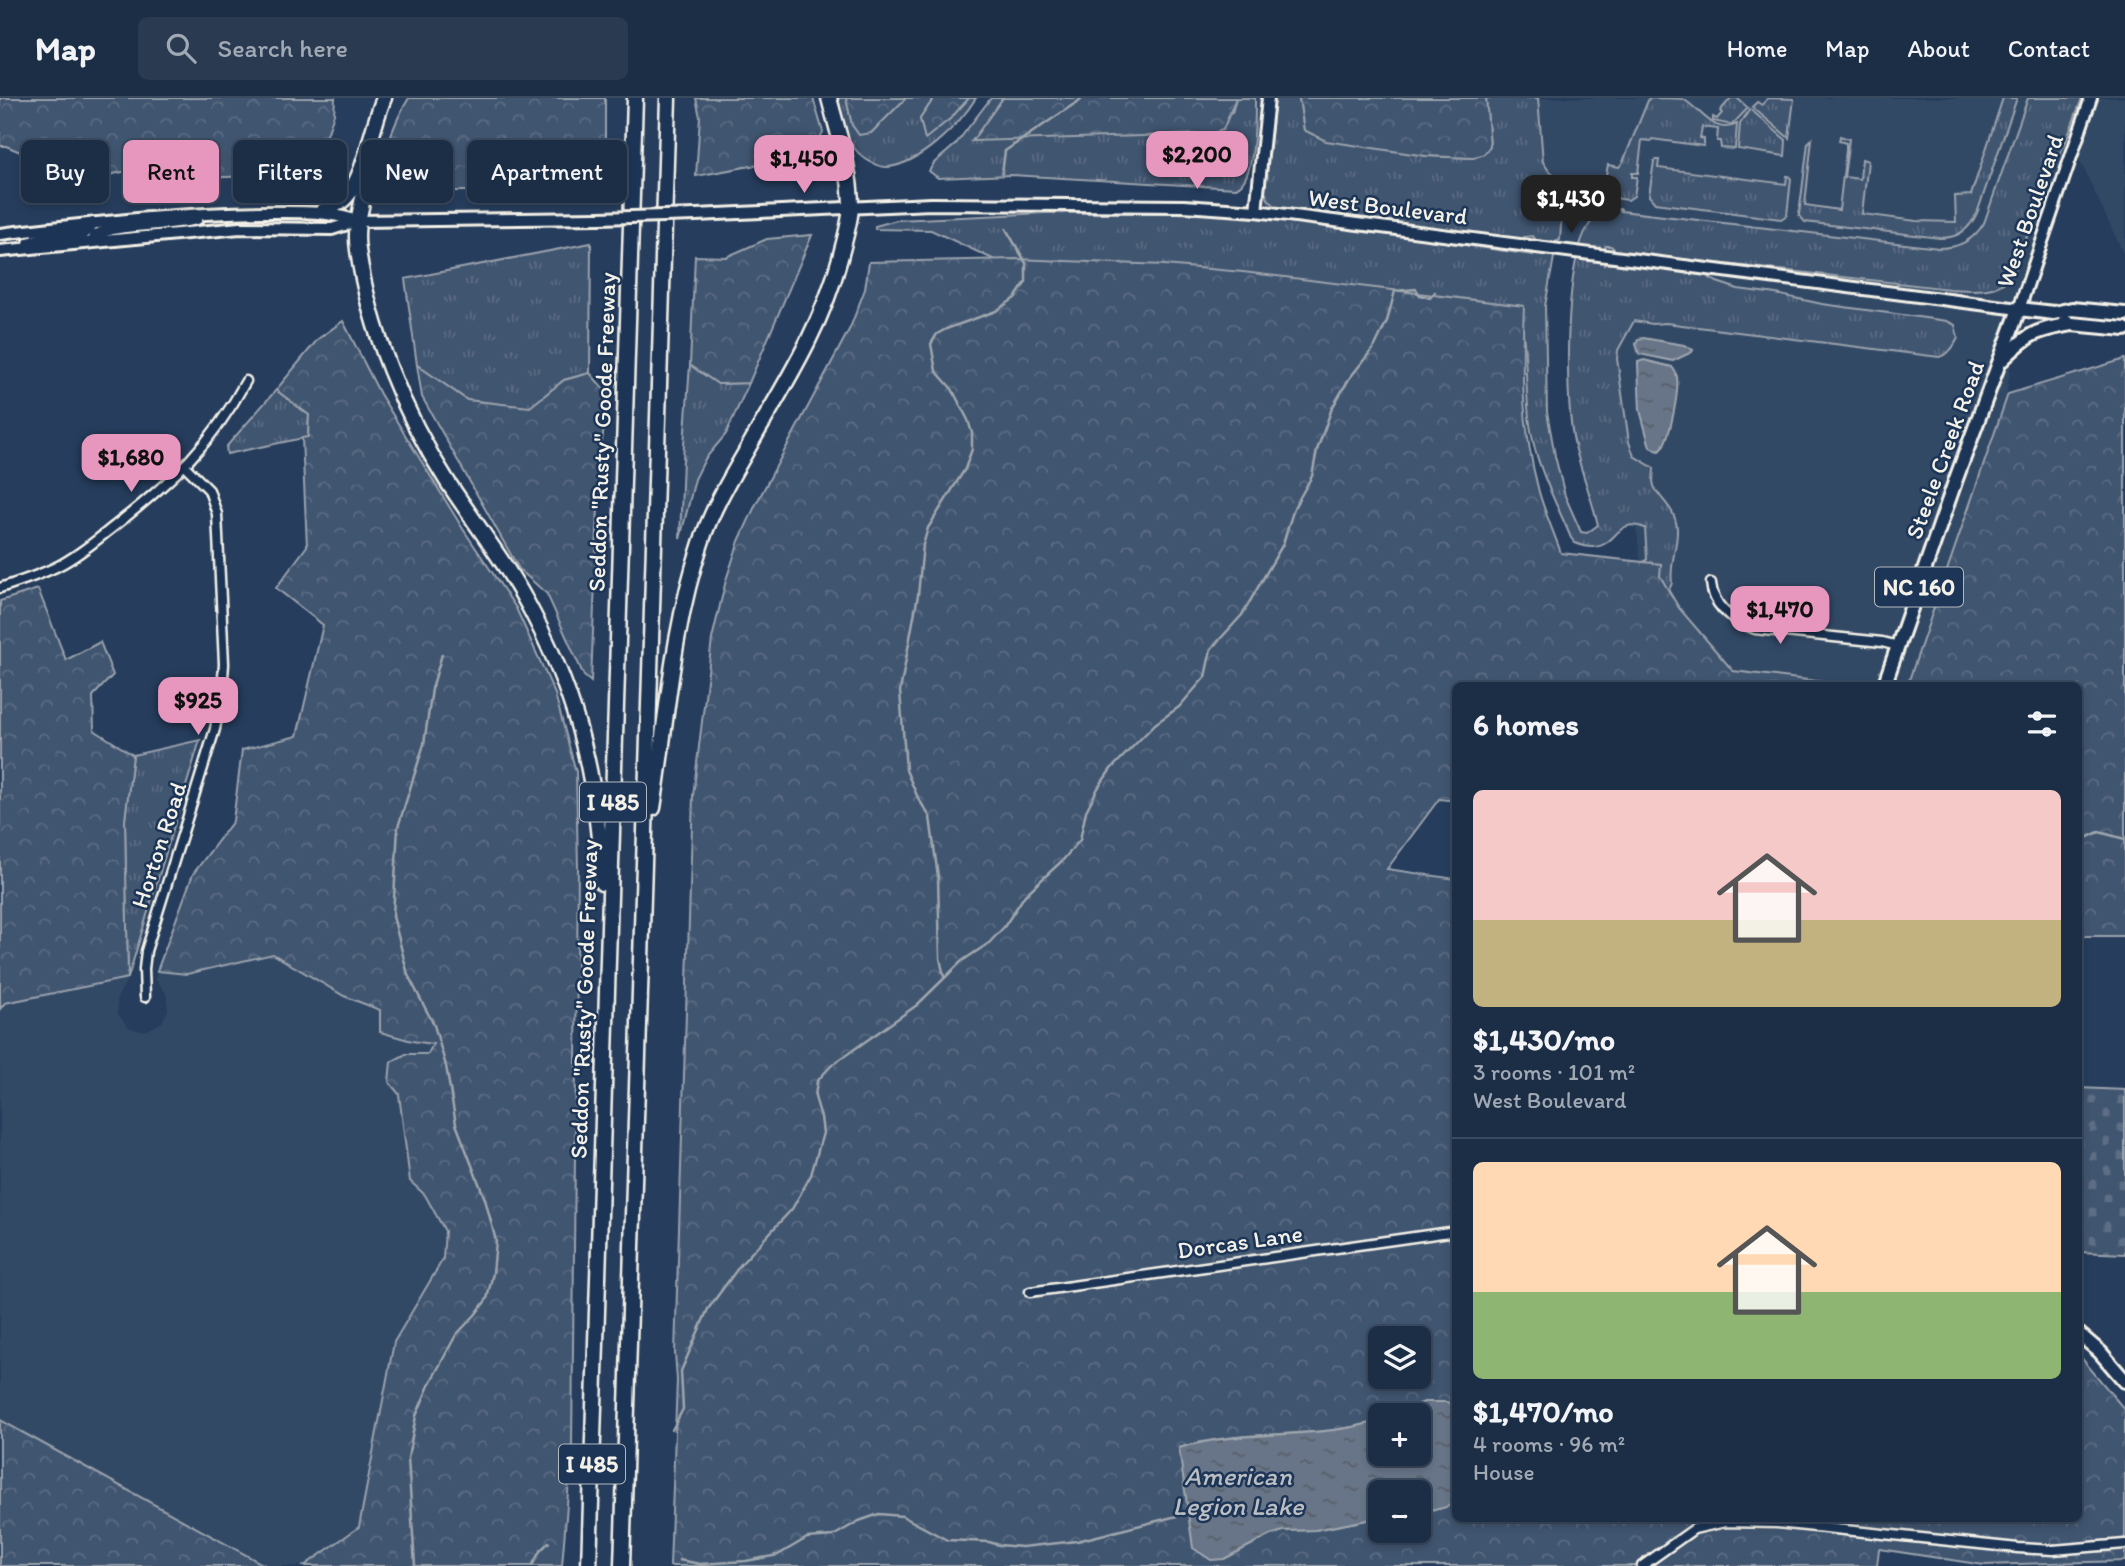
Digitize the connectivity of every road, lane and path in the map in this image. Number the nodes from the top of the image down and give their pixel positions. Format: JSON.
{"nodes":[{"id":1,"x":384,"y":98,"type":"edge"},
{"id":2,"x":635,"y":98,"type":"edge"},
{"id":3,"x":668,"y":98,"type":"edge"},
{"id":4,"x":829,"y":98,"type":"edge"},
{"id":5,"x":1268,"y":98,"type":"edge"},
{"id":6,"x":2091,"y":98,"type":"edge"},
{"id":7,"x":369,"y":140,"type":"edge"},
{"id":8,"x":361,"y":168,"type":"edge"},
{"id":9,"x":362,"y":203,"type":"edge"},
{"id":10,"x":851,"y":209,"type":"junction"},
{"id":11,"x":323,"y":211,"type":"junction"},
{"id":12,"x":1256,"y":211,"type":"junction"},
{"id":13,"x":220,"y":213,"type":"junction"},
{"id":14,"x":357,"y":221,"type":"junction"},
{"id":15,"x":93,"y":223,"type":"junction"},
{"id":16,"x":0,"y":234,"type":"edge"},
{"id":17,"x":93,"y":241,"type":"junction"},
{"id":18,"x":14,"y":249,"type":"junction"},
{"id":19,"x":0,"y":251,"type":"edge"},
{"id":20,"x":2019,"y":309,"type":"junction"},
{"id":21,"x":2054,"y":313,"type":"junction"},
{"id":22,"x":2125,"y":314,"type":"edge"},
{"id":23,"x":2072,"y":324,"type":"junction"},
{"id":24,"x":2125,"y":329,"type":"edge"},
{"id":25,"x":1999,"y":363,"type":"junction"},
{"id":26,"x":246,"y":381,"type":"dead end"},
{"id":27,"x":186,"y":466,"type":"junction"},
{"id":28,"x":1711,"y":583,"type":"dead end"},
{"id":29,"x":0,"y":588,"type":"edge"},
{"id":30,"x":1898,"y":646,"type":"junction"},
{"id":31,"x":1885,"y":682,"type":"edge"},
{"id":32,"x":644,"y":872,"type":"junction"},
{"id":33,"x":145,"y":997,"type":"dead end"},
{"id":34,"x":607,"y":999,"type":"junction"},
{"id":35,"x":1452,"y":1232,"type":"edge"},
{"id":36,"x":1030,"y":1292,"type":"dead end"},
{"id":37,"x":2082,"y":1337,"type":"edge"},
{"id":38,"x":2125,"y":1381,"type":"edge"},
{"id":39,"x":2125,"y":1544,"type":"edge"},
{"id":40,"x":589,"y":1566,"type":"edge"},
{"id":41,"x":622,"y":1566,"type":"edge"},
{"id":42,"x":1642,"y":1566,"type":"edge"}],
"edges":[{"from":1,"to":7,"type":"highway"},
{"from":2,"to":34,"type":"highway","name":"Seddon \"Rusty\" Goode Freeway","number":"I 485"},
{"from":3,"to":32,"type":"highway","number":"I 485"},
{"from":4,"to":10,"type":"highway"},
{"from":5,"to":12,"type":"street"},
{"from":6,"to":20,"type":"street","name":"West Boulevard"},
{"from":8,"to":11,"type":"highway"},
{"from":9,"to":14,"type":"highway"},
{"from":10,"to":12,"type":"street","name":"West Boulevard"},
{"from":10,"to":14,"type":"street","name":"West Boulevard","bridge":true},
{"from":10,"to":32,"type":"highway"},
{"from":11,"to":13,"type":"street","name":"West Boulevard"},
{"from":11,"to":14,"type":"street","name":"West Boulevard"},
{"from":12,"to":20,"type":"street","name":"West Boulevard"},
{"from":13,"to":15,"type":"street","name":"West Boulevard"},
{"from":13,"to":17,"type":"street"},
{"from":14,"to":17,"type":"street","name":"West Boulevard"},
{"from":14,"to":34,"type":"highway"},
{"from":15,"to":16,"type":"street","name":"West Boulevard"},
{"from":15,"to":18,"type":"street"},
{"from":17,"to":18,"type":"street","name":"West Boulevard"},
{"from":18,"to":19,"type":"street","name":"West Boulevard"},
{"from":20,"to":21,"type":"main road"},
{"from":20,"to":25,"type":"main road","name":"Steele Creek Road","number":"NC 160"},
{"from":21,"to":22,"type":"main road"},
{"from":21,"to":23,"type":"main road"},
{"from":23,"to":24,"type":"main road"},
{"from":23,"to":25,"type":"main road"},
{"from":25,"to":30,"type":"main road","name":"Steele Creek Road","number":"NC 160"},
{"from":26,"to":27,"type":"street"},
{"from":27,"to":29,"type":"street"},
{"from":27,"to":33,"type":"street","name":"Horton Road"},
{"from":28,"to":30,"type":"street"},
{"from":30,"to":31,"type":"main road","name":"Steele Creek Road","number":"NC 160"},
{"from":32,"to":41,"type":"highway","number":"I 485"},
{"from":34,"to":40,"type":"highway","name":"Seddon \"Rusty\" Goode Freeway","number":"I 485"},
{"from":35,"to":36,"type":"street","name":"Dorcas Lane"},
{"from":37,"to":38,"type":"main road"},
{"from":39,"to":42,"type":"street"}]}
